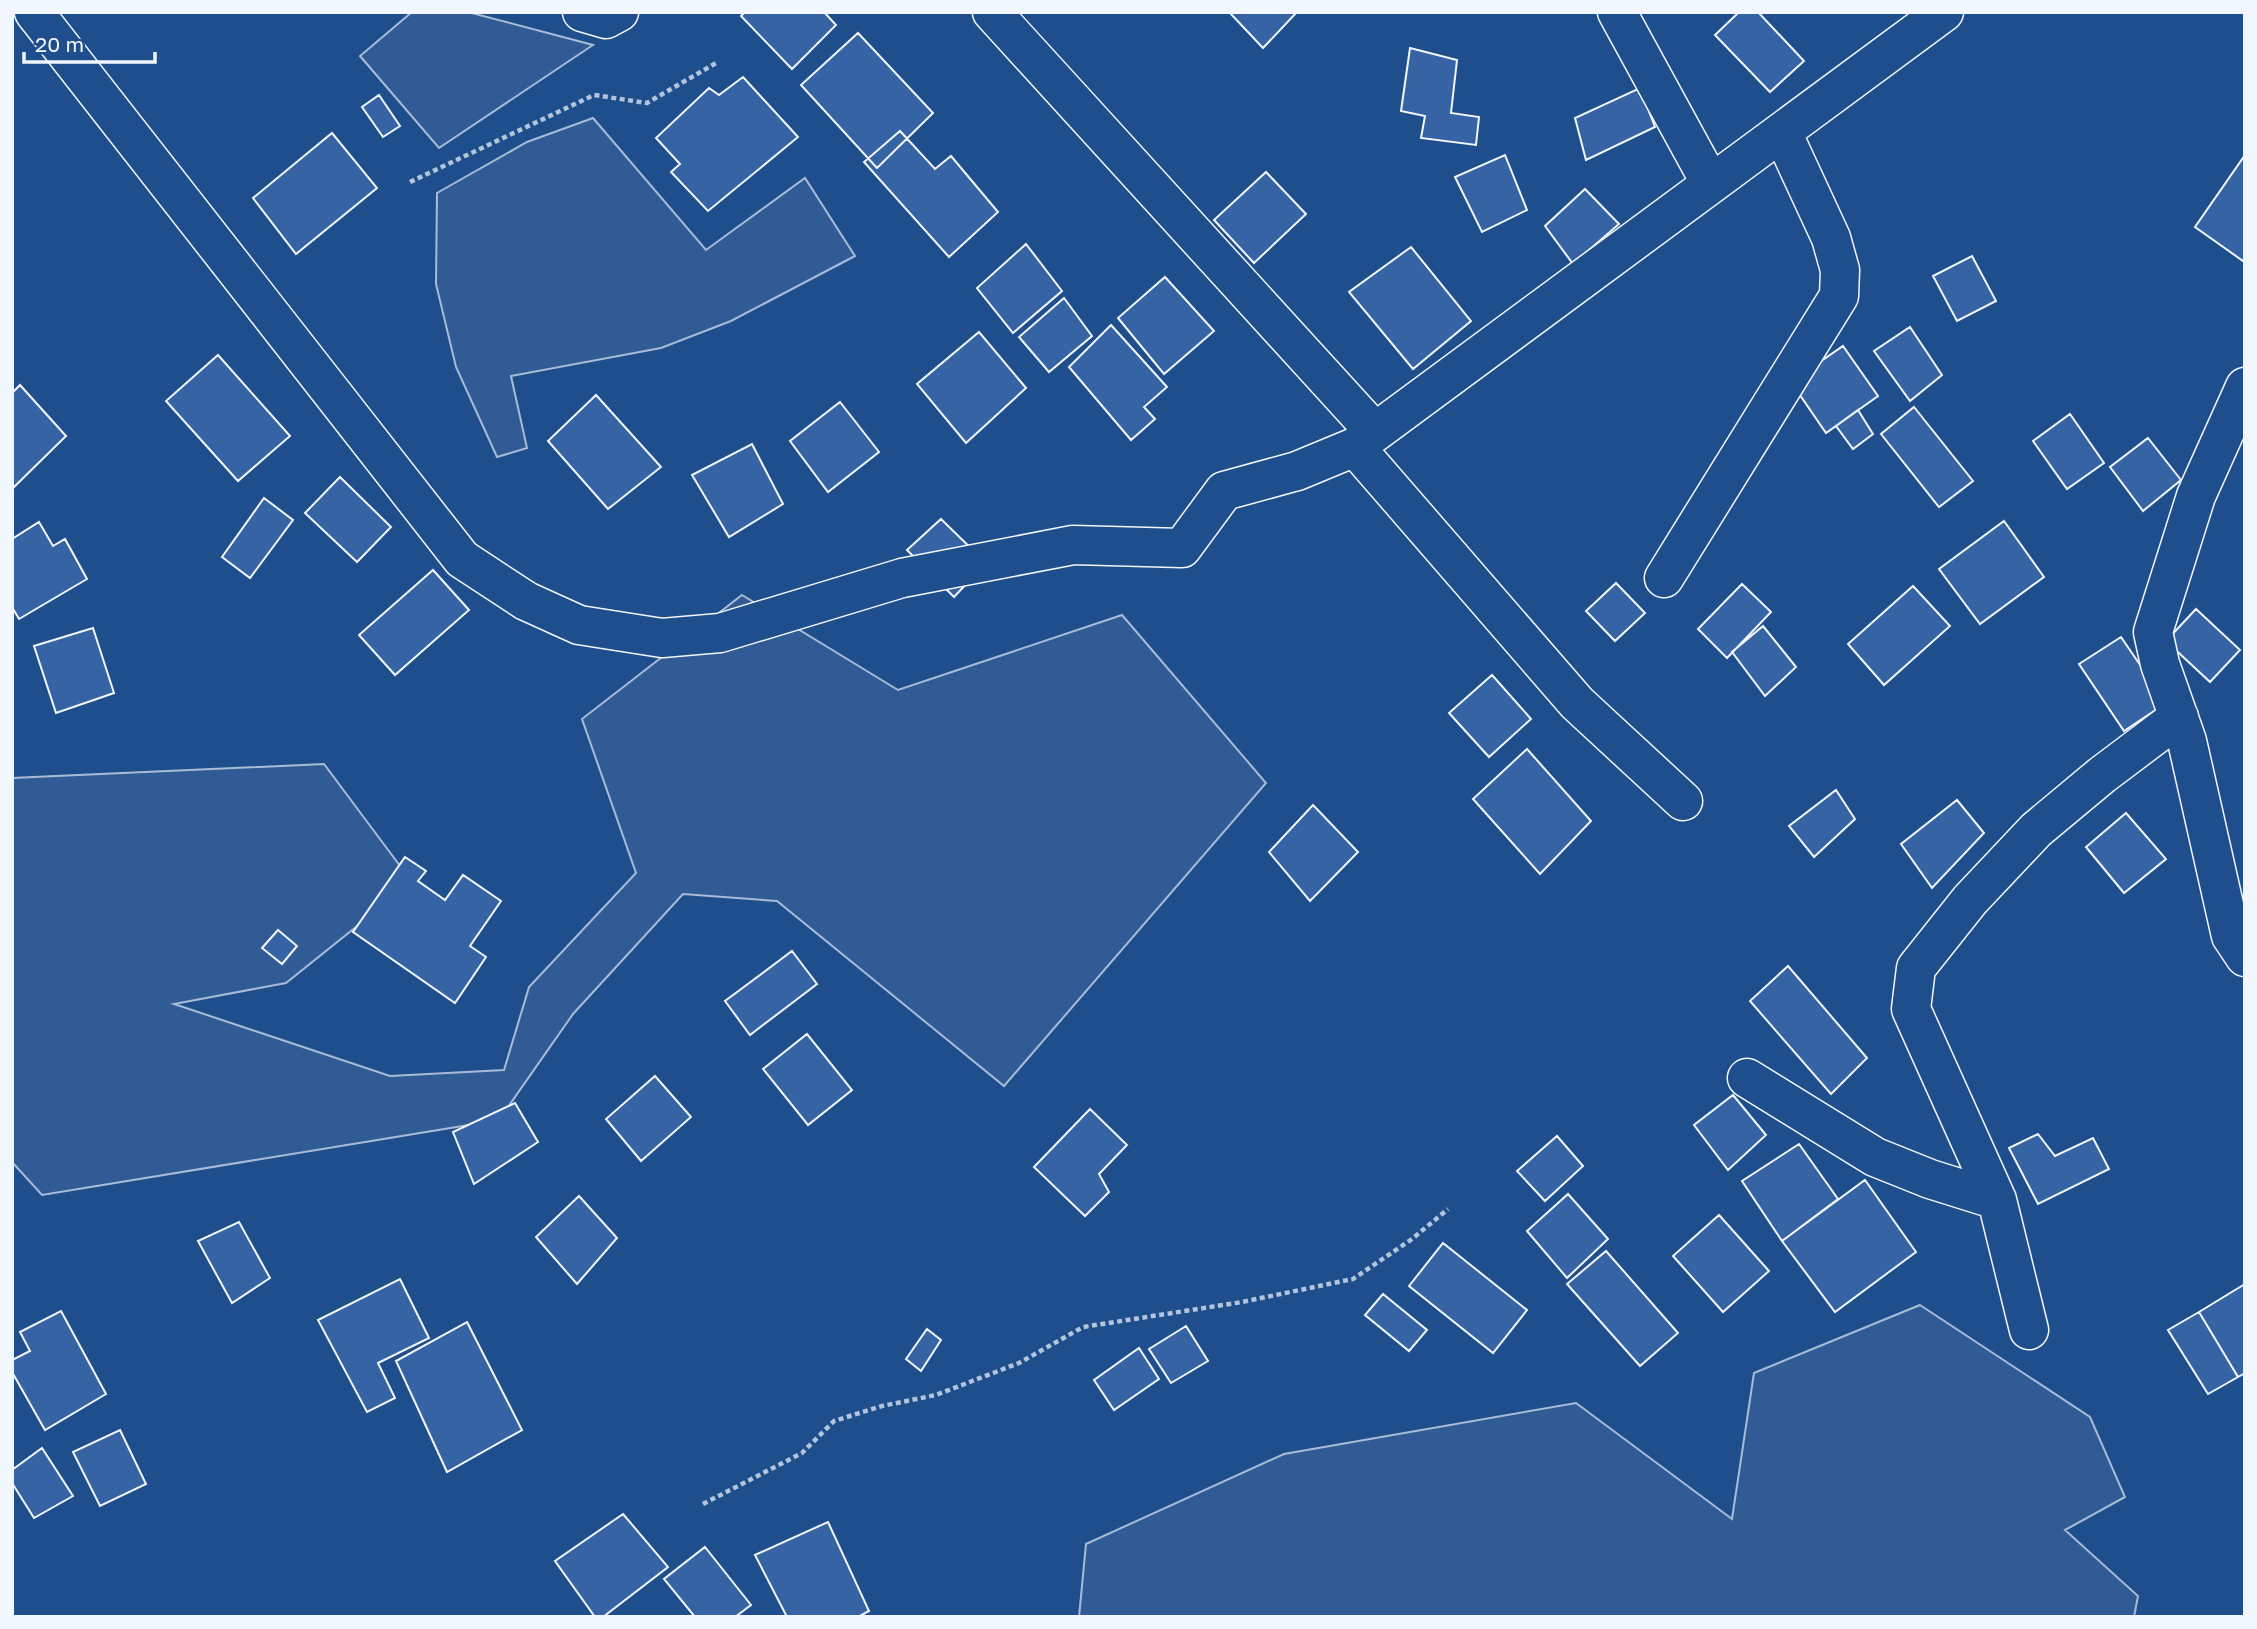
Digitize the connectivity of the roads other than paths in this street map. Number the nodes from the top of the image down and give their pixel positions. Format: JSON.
{"nodes":[{"id":1,"x":34,"y":12,"type":"edge"},
{"id":2,"x":583,"y":12,"type":"edge"},
{"id":3,"x":619,"y":12,"type":"edge"},
{"id":4,"x":992,"y":12,"type":"edge"},
{"id":5,"x":1617,"y":12,"type":"edge"},
{"id":6,"x":1944,"y":12,"type":"edge"},
{"id":7,"x":1782,"y":132,"type":"junction"},
{"id":8,"x":1712,"y":184,"type":"junction"},
{"id":9,"x":2245,"y":387,"type":"edge"},
{"id":10,"x":1365,"y":440,"type":"junction"},
{"id":11,"x":1664,"y":578,"type":"dead end"},
{"id":12,"x":2179,"y":717,"type":"junction"},
{"id":13,"x":1684,"y":802,"type":"dead end"},
{"id":14,"x":2245,"y":957,"type":"edge"},
{"id":15,"x":1747,"y":1078,"type":"dead end"},
{"id":16,"x":1997,"y":1200,"type":"junction"},
{"id":17,"x":2029,"y":1330,"type":"dead end"}],
"edges":[{"from":1,"to":10,"type":"street"},
{"from":2,"to":3,"type":"street"},
{"from":4,"to":10,"type":"street"},
{"from":5,"to":8,"type":"street"},
{"from":6,"to":7,"type":"street"},
{"from":7,"to":8,"type":"street"},
{"from":7,"to":11,"type":"street"},
{"from":8,"to":10,"type":"street"},
{"from":9,"to":12,"type":"street"},
{"from":10,"to":13,"type":"street"},
{"from":12,"to":14,"type":"street"},
{"from":12,"to":16,"type":"street"},
{"from":15,"to":16,"type":"street"},
{"from":16,"to":17,"type":"street"}]}
